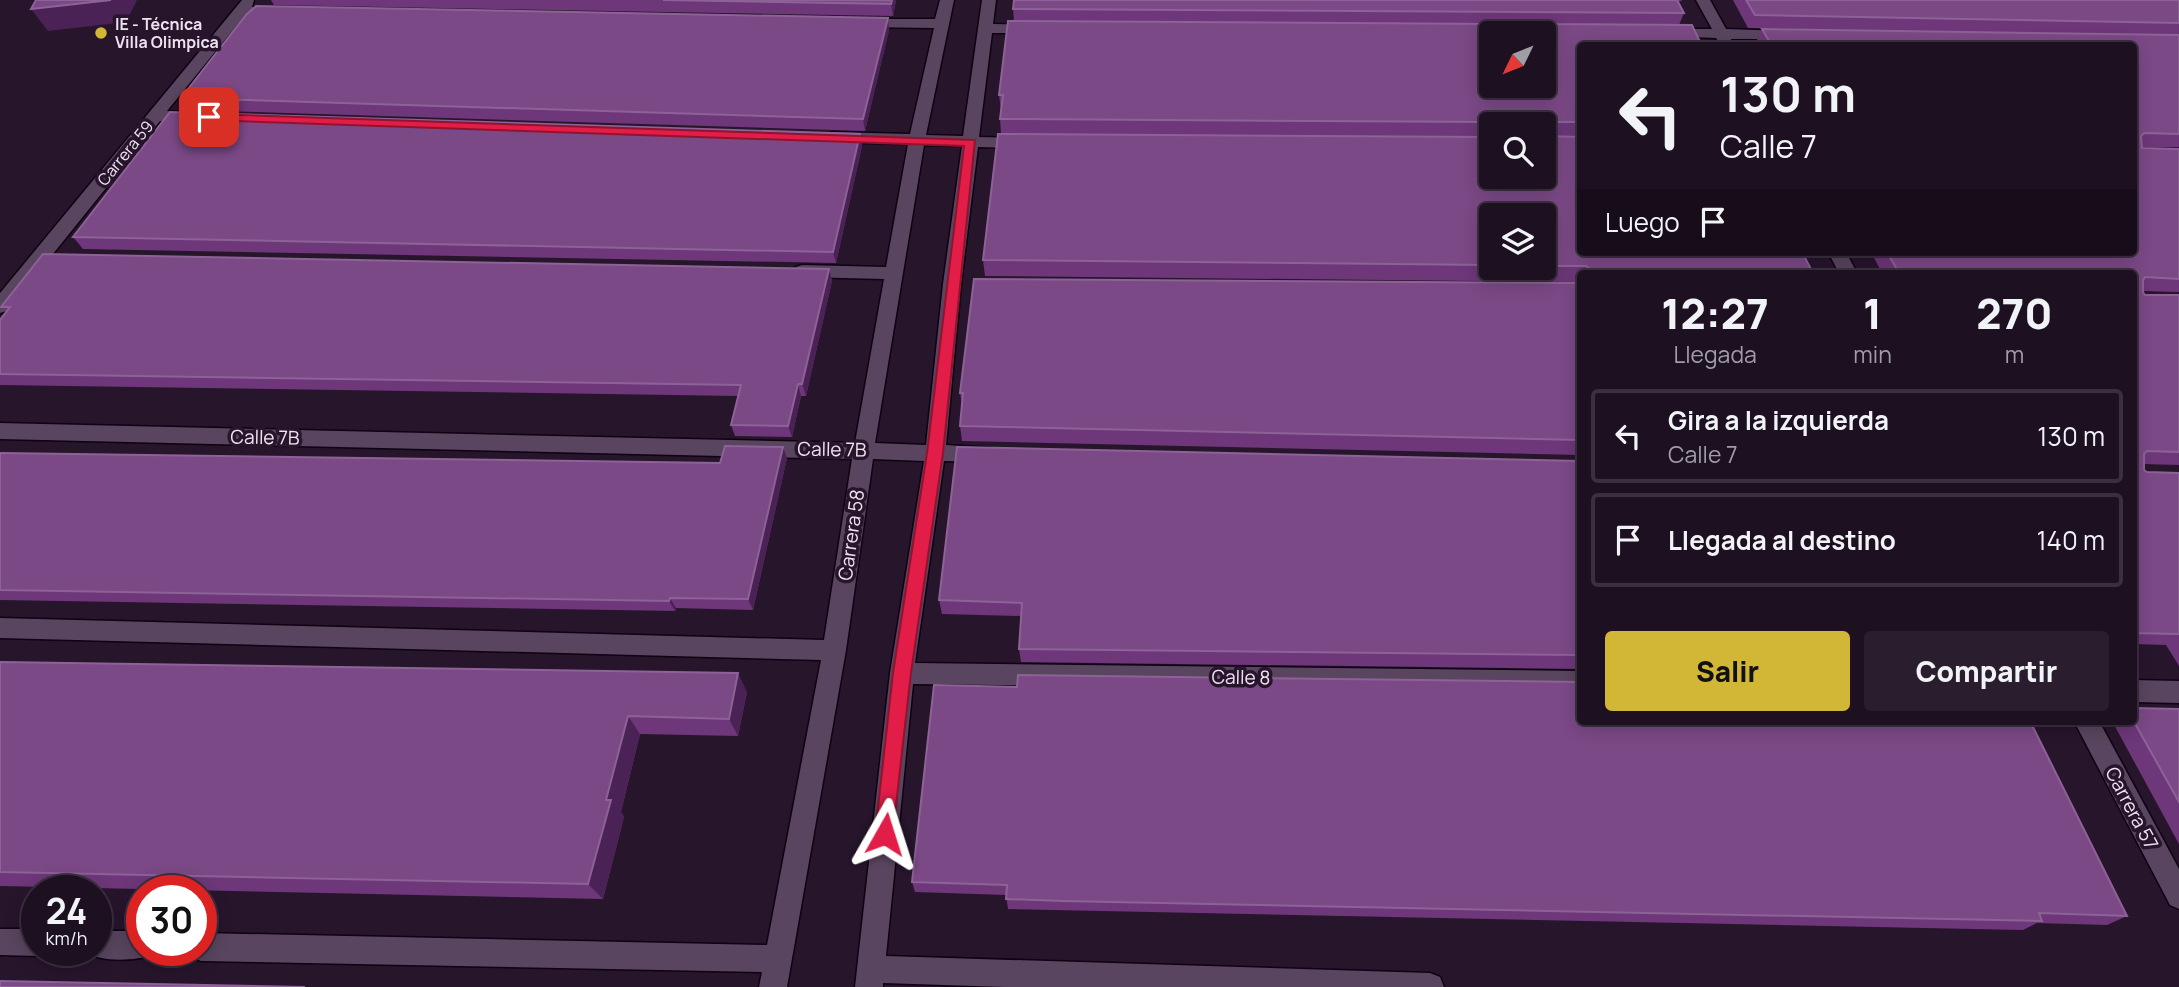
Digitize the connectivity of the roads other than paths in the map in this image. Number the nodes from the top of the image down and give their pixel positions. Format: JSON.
{"nodes":[{"id":1,"x":947,"y":0,"type":"edge"},
{"id":2,"x":989,"y":0,"type":"edge"},
{"id":3,"x":1703,"y":0,"type":"edge"},
{"id":4,"x":245,"y":5,"type":"edge"},
{"id":5,"x":296,"y":12,"type":"edge"},
{"id":6,"x":845,"y":23,"type":"edge"},
{"id":7,"x":942,"y":24,"type":"junction"},
{"id":8,"x":985,"y":28,"type":"junction"},
{"id":9,"x":1055,"y":29,"type":"edge"},
{"id":10,"x":1652,"y":33,"type":"edge"},
{"id":11,"x":1804,"y":35,"type":"edge"},
{"id":12,"x":1724,"y":40,"type":"edge"},
{"id":13,"x":155,"y":116,"type":"junction"},
{"id":14,"x":210,"y":118,"type":"edge"},
{"id":15,"x":820,"y":136,"type":"edge"},
{"id":16,"x":917,"y":140,"type":"junction"},
{"id":17,"x":971,"y":142,"type":"junction"},
{"id":18,"x":1039,"y":143,"type":"edge"},
{"id":19,"x":39,"y":257,"type":"junction"},
{"id":20,"x":67,"y":258,"type":"edge"},
{"id":21,"x":784,"y":271,"type":"edge"},
{"id":22,"x":894,"y":273,"type":"junction"},
{"id":23,"x":0,"y":306,"type":"edge"},
{"id":24,"x":0,"y":432,"type":"edge"},
{"id":25,"x":864,"y":450,"type":"junction"},
{"id":26,"x":935,"y":453,"type":"junction"},
{"id":27,"x":1004,"y":454,"type":"edge"},
{"id":28,"x":0,"y":628,"type":"edge"},
{"id":29,"x":834,"y":650,"type":"junction"},
{"id":30,"x":902,"y":673,"type":"junction"},
{"id":31,"x":1577,"y":682,"type":"edge"},
{"id":32,"x":2137,"y":691,"type":"edge"},
{"id":33,"x":2179,"y":692,"type":"edge"},
{"id":34,"x":2088,"y":725,"type":"edge"},
{"id":35,"x":2179,"y":896,"type":"edge"},
{"id":36,"x":0,"y":942,"type":"edge"},
{"id":37,"x":21,"y":943,"type":"edge"},
{"id":38,"x":217,"y":947,"type":"edge"},
{"id":39,"x":778,"y":959,"type":"junction"},
{"id":40,"x":870,"y":978,"type":"edge"},
{"id":41,"x":773,"y":987,"type":"edge"},
{"id":42,"x":1430,"y":987,"type":"edge"}],
"edges":[{"from":1,"to":7,"type":"street","name":"Carrera 58"},
{"from":2,"to":8,"type":"street"},
{"from":3,"to":12,"type":"street"},
{"from":4,"to":5,"type":"street"},
{"from":4,"to":13,"type":"street","name":"Carrera 59"},
{"from":6,"to":7,"type":"street"},
{"from":7,"to":16,"type":"street","name":"Carrera 58"},
{"from":8,"to":9,"type":"street"},
{"from":8,"to":17,"type":"street"},
{"from":10,"to":12,"type":"street"},
{"from":11,"to":12,"type":"street"},
{"from":13,"to":14,"type":"street"},
{"from":13,"to":19,"type":"street","name":"Carrera 59"},
{"from":15,"to":16,"type":"street"},
{"from":16,"to":17,"type":"street"},
{"from":16,"to":22,"type":"street","name":"Carrera 58"},
{"from":17,"to":18,"type":"street"},
{"from":17,"to":26,"type":"street"},
{"from":19,"to":20,"type":"street"},
{"from":19,"to":23,"type":"street","name":"Carrera 59"},
{"from":21,"to":22,"type":"street"},
{"from":22,"to":25,"type":"street","name":"Carrera 58"},
{"from":24,"to":25,"type":"street","name":"Calle 7B"},
{"from":25,"to":26,"type":"street","name":"Calle 7B"},
{"from":25,"to":29,"type":"street","name":"Carrera 58"},
{"from":26,"to":27,"type":"street","name":"Calle 7B"},
{"from":26,"to":30,"type":"street"},
{"from":28,"to":29,"type":"street"},
{"from":29,"to":39,"type":"street","name":"Carrera 58"},
{"from":30,"to":31,"type":"street","name":"Calle 8"},
{"from":30,"to":40,"type":"street"},
{"from":32,"to":33,"type":"street"},
{"from":34,"to":35,"type":"street","name":"Carrera 57"},
{"from":36,"to":37,"type":"street"},
{"from":38,"to":39,"type":"street"},
{"from":39,"to":41,"type":"street","name":"Carrera 58"},
{"from":40,"to":42,"type":"street"}]}
